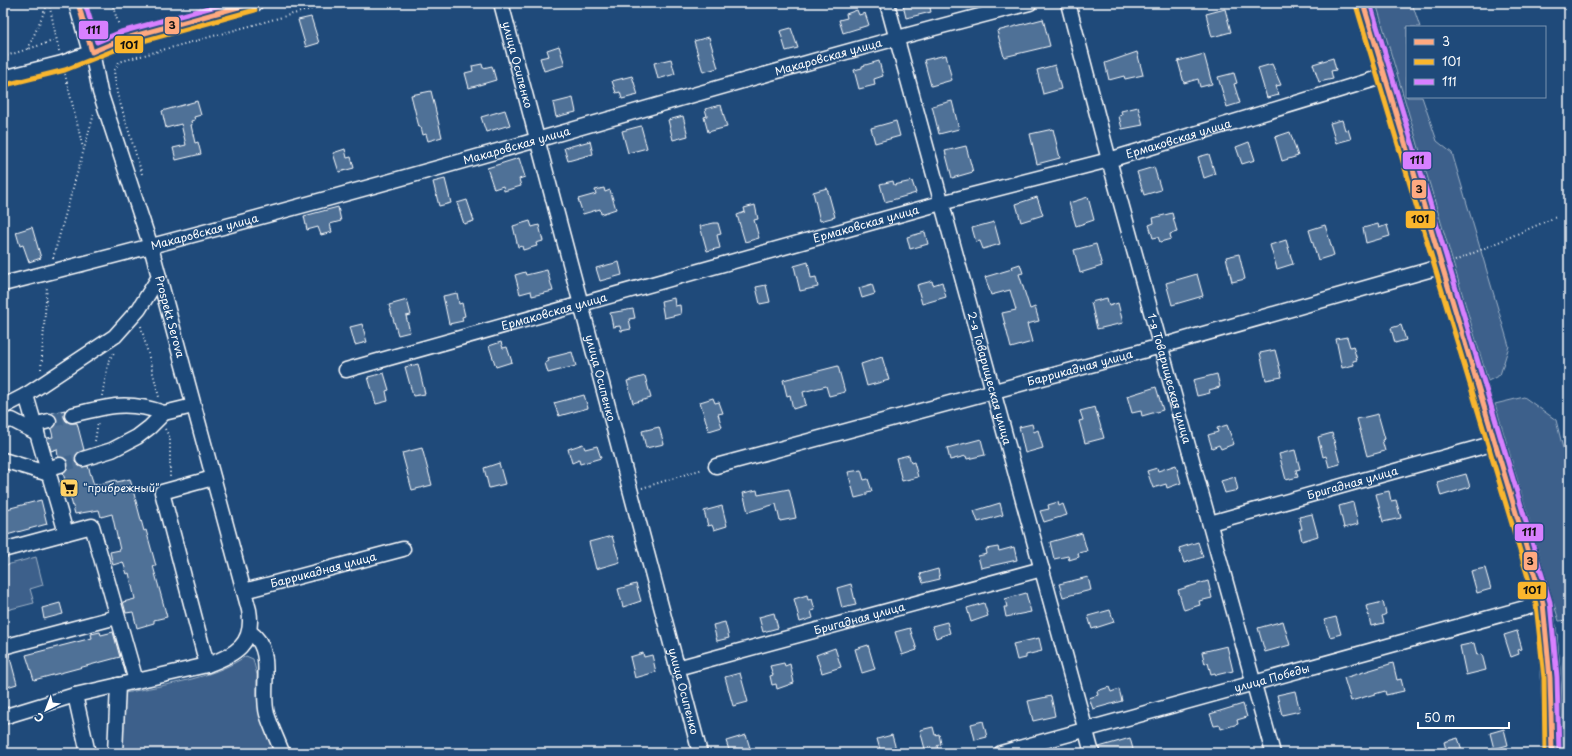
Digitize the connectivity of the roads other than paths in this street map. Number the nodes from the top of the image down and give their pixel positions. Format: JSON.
{"nodes":[{"id":1,"x":78,"y":3,"type":"edge"},
{"id":2,"x":253,"y":3,"type":"edge"},
{"id":3,"x":501,"y":3,"type":"edge"},
{"id":4,"x":887,"y":3,"type":"edge"},
{"id":5,"x":1030,"y":3,"type":"edge"},
{"id":6,"x":1068,"y":3,"type":"edge"},
{"id":7,"x":1363,"y":3,"type":"edge"},
{"id":8,"x":897,"y":37,"type":"junction"},
{"id":9,"x":92,"y":52,"type":"junction"},
{"id":10,"x":1385,"y":76,"type":"junction"},
{"id":11,"x":3,"y":78,"type":"edge"},
{"id":12,"x":537,"y":140,"type":"junction"},
{"id":13,"x":1109,"y":160,"type":"junction"},
{"id":14,"x":940,"y":203,"type":"junction"},
{"id":15,"x":151,"y":247,"type":"junction"},
{"id":16,"x":1443,"y":266,"type":"junction"},
{"id":17,"x":159,"y":277,"type":"junction"},
{"id":18,"x":3,"y":284,"type":"edge"},
{"id":19,"x":580,"y":305,"type":"junction"},
{"id":20,"x":1161,"y":346,"type":"junction"},
{"id":21,"x":346,"y":370,"type":"dead end"},
{"id":22,"x":993,"y":391,"type":"junction"},
{"id":23,"x":26,"y":395,"type":"junction"},
{"id":24,"x":193,"y":406,"type":"junction"},
{"id":25,"x":3,"y":407,"type":"edge"},
{"id":26,"x":164,"y":413,"type":"junction"},
{"id":27,"x":72,"y":415,"type":"tunnel mouth"},
{"id":28,"x":3,"y":421,"type":"edge"},
{"id":29,"x":49,"y":421,"type":"tunnel mouth"},
{"id":30,"x":32,"y":428,"type":"junction"},
{"id":31,"x":1495,"y":443,"type":"junction"},
{"id":32,"x":84,"y":459,"type":"tunnel mouth"},
{"id":33,"x":3,"y":460,"type":"edge"},
{"id":34,"x":716,"y":466,"type":"road end"},
{"id":35,"x":48,"y":470,"type":"junction"},
{"id":36,"x":213,"y":478,"type":"junction"},
{"id":37,"x":1210,"y":523,"type":"junction"},
{"id":38,"x":66,"y":534,"type":"junction"},
{"id":39,"x":403,"y":549,"type":"dead end"},
{"id":40,"x":3,"y":550,"type":"edge"},
{"id":41,"x":1042,"y":569,"type":"junction"},
{"id":42,"x":244,"y":591,"type":"junction"},
{"id":43,"x":1543,"y":603,"type":"junction"},
{"id":44,"x":117,"y":617,"type":"junction"},
{"id":45,"x":250,"y":632,"type":"junction"},
{"id":46,"x":3,"y":647,"type":"edge"},
{"id":47,"x":207,"y":665,"type":"junction"},
{"id":48,"x":677,"y":668,"type":"junction"},
{"id":49,"x":136,"y":681,"type":"junction"},
{"id":50,"x":1254,"y":682,"type":"junction"},
{"id":51,"x":118,"y":685,"type":"junction"},
{"id":52,"x":75,"y":695,"type":"junction"},
{"id":53,"x":3,"y":717,"type":"edge"},
{"id":54,"x":1086,"y":729,"type":"junction"},
{"id":55,"x":88,"y":753,"type":"edge"},
{"id":56,"x":115,"y":753,"type":"edge"},
{"id":57,"x":284,"y":753,"type":"edge"},
{"id":58,"x":700,"y":753,"type":"edge"},
{"id":59,"x":1001,"y":753,"type":"edge"},
{"id":60,"x":1092,"y":753,"type":"edge"},
{"id":61,"x":1273,"y":753,"type":"edge"},
{"id":62,"x":1552,"y":753,"type":"edge"}],
"edges":[{"from":1,"to":9,"type":"main road","name":"Prospekt Serova"},
{"from":2,"to":9,"type":"main road"},
{"from":3,"to":12,"type":"street","name":"улица Осипенко"},
{"from":4,"to":8,"type":"street","name":"2-я Товарищеская улица"},
{"from":5,"to":8,"type":"street","name":"Макаровская улица"},
{"from":6,"to":13,"type":"street","name":"1-я Товарищеская улица"},
{"from":7,"to":10,"type":"main road"},
{"from":8,"to":12,"type":"street","name":"Макаровская улица"},
{"from":8,"to":14,"type":"street","name":"2-я Товарищеская улица"},
{"from":9,"to":11,"type":"street"},
{"from":9,"to":15,"type":"street","name":"Prospekt Serova"},
{"from":10,"to":13,"type":"street","name":"Ермаковская улица"},
{"from":10,"to":16,"type":"main road"},
{"from":12,"to":15,"type":"street","name":"Макаровская улица"},
{"from":12,"to":19,"type":"street","name":"улица Осипенко"},
{"from":13,"to":14,"type":"street","name":"Ермаковская улица"},
{"from":13,"to":20,"type":"street","name":"1-я Товарищеская улица"},
{"from":14,"to":19,"type":"street","name":"Ермаковская улица"},
{"from":14,"to":22,"type":"street","name":"2-я Товарищеская улица"},
{"from":15,"to":17,"type":"street","name":"Prospekt Serova"},
{"from":15,"to":18,"type":"street","name":"Макаровская улица"},
{"from":16,"to":20,"type":"street","name":"Баррикадная улица"},
{"from":16,"to":31,"type":"main road"},
{"from":17,"to":23,"type":"street"},
{"from":17,"to":24,"type":"street","name":"Prospekt Serova"},
{"from":19,"to":21,"type":"street","name":"Ермаковская улица"},
{"from":19,"to":48,"type":"street","name":"улица Осипенко"},
{"from":20,"to":22,"type":"street","name":"Баррикадная улица"},
{"from":20,"to":37,"type":"street","name":"1-я Товарищеская улица"},
{"from":22,"to":34,"type":"street","name":"Баррикадная улица"},
{"from":22,"to":41,"type":"street","name":"2-я Товарищеская улица"},
{"from":23,"to":25,"type":"street"},
{"from":23,"to":30,"type":"street"},
{"from":24,"to":26,"type":"street"},
{"from":24,"to":36,"type":"street","name":"Prospekt Serova"},
{"from":26,"to":27,"type":"street"},
{"from":26,"to":32,"type":"street"},
{"from":28,"to":30,"type":"street"},
{"from":29,"to":30,"type":"street"},
{"from":30,"to":35,"type":"street"},
{"from":31,"to":37,"type":"street","name":"Бригадная улица"},
{"from":31,"to":43,"type":"main road"},
{"from":33,"to":35,"type":"street"},
{"from":35,"to":38,"type":"street"},
{"from":36,"to":42,"type":"street","name":"Prospekt Serova"},
{"from":36,"to":47,"type":"street"},
{"from":37,"to":50,"type":"street","name":"1-я Товарищеская улица"},
{"from":38,"to":40,"type":"street"},
{"from":38,"to":44,"type":"street"},
{"from":39,"to":42,"type":"street","name":"Баррикадная улица"},
{"from":41,"to":48,"type":"street","name":"Бригадная улица"},
{"from":41,"to":54,"type":"street","name":"2-я Товарищеская улица"},
{"from":42,"to":45,"type":"street","name":"Prospekt Serova"},
{"from":43,"to":50,"type":"street","name":"улица Победы"},
{"from":43,"to":62,"type":"main road"},
{"from":44,"to":46,"type":"street"},
{"from":44,"to":49,"type":"street"},
{"from":45,"to":47,"type":"street"},
{"from":45,"to":57,"type":"street"},
{"from":47,"to":49,"type":"street"},
{"from":48,"to":58,"type":"street","name":"улица Осипенко"},
{"from":49,"to":51,"type":"street"},
{"from":50,"to":54,"type":"street","name":"улица Победы"},
{"from":50,"to":61,"type":"street","name":"1-я Товарищеская улица"},
{"from":51,"to":52,"type":"street"},
{"from":51,"to":56,"type":"street"},
{"from":52,"to":53,"type":"street"},
{"from":52,"to":55,"type":"street"},
{"from":54,"to":59,"type":"street","name":"улица Победы"},
{"from":54,"to":60,"type":"street","name":"2-я Товарищеская улица"}]}
